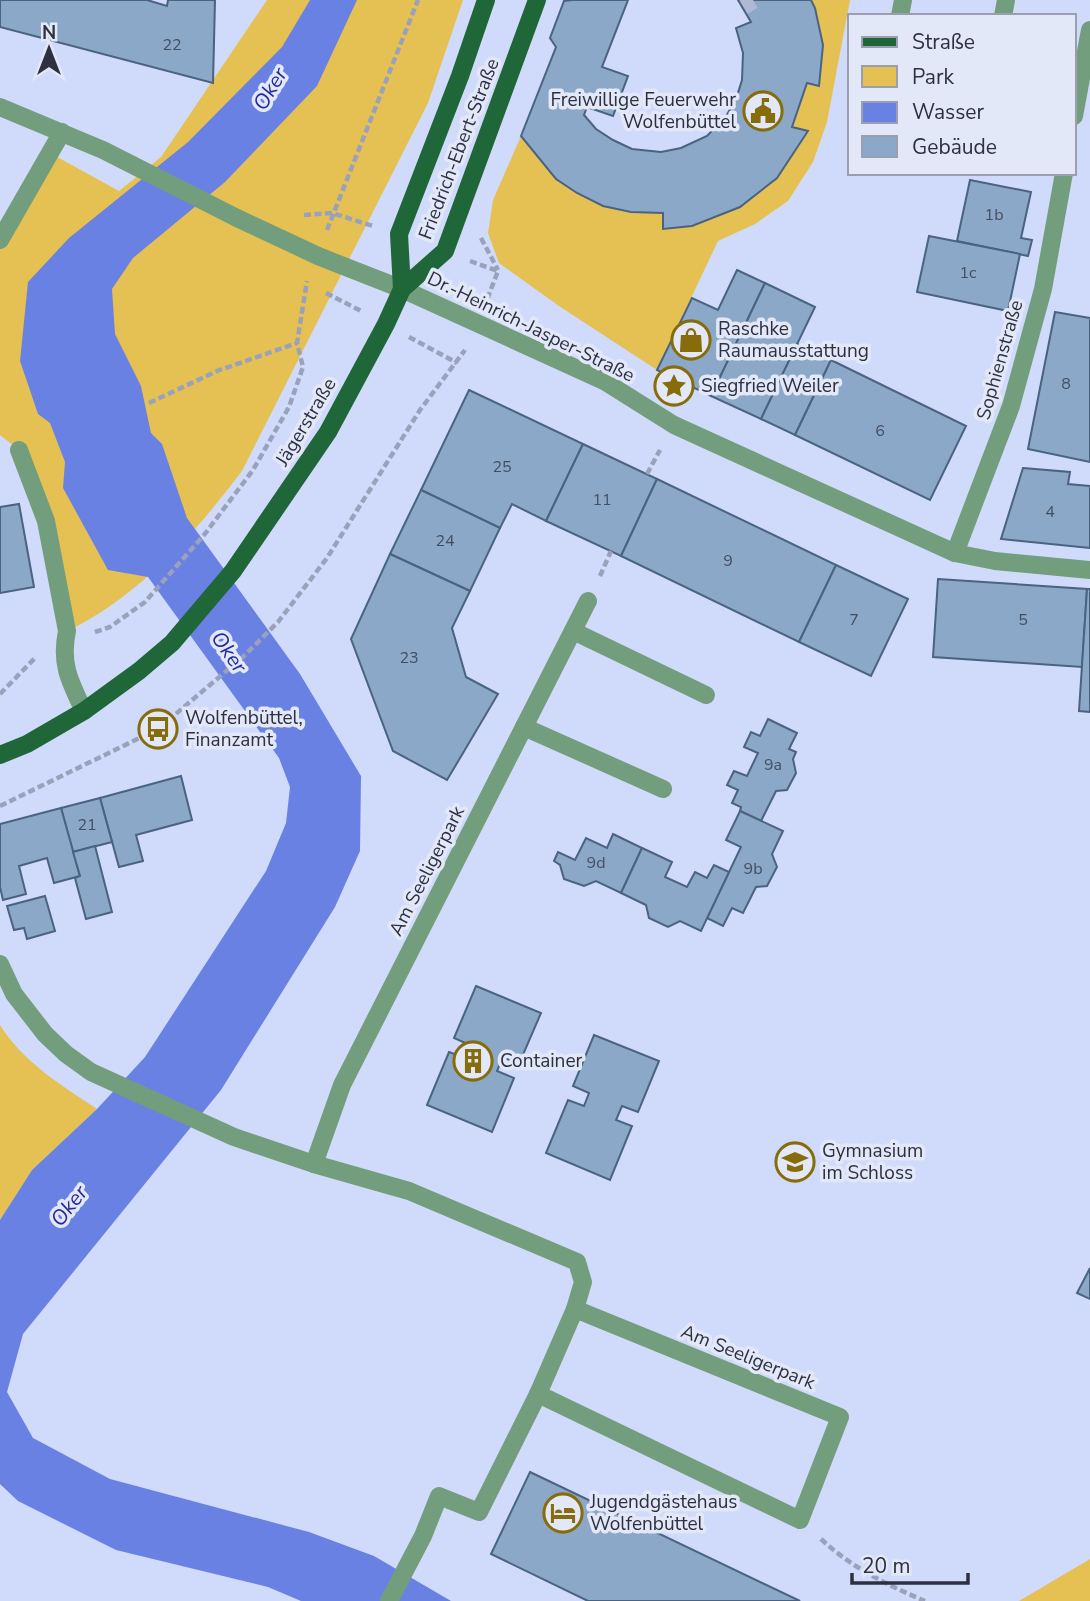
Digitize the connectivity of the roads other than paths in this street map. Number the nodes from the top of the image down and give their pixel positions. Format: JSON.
{"nodes":[{"id":1,"x":486,"y":0,"type":"edge"},
{"id":2,"x":537,"y":0,"type":"edge"},
{"id":3,"x":1090,"y":30,"type":"edge"},
{"id":4,"x":1076,"y":105,"type":"edge"},
{"id":5,"x":0,"y":107,"type":"edge"},
{"id":6,"x":62,"y":132,"type":"junction"},
{"id":7,"x":1064,"y":175,"type":"edge"},
{"id":8,"x":0,"y":240,"type":"edge"},
{"id":9,"x":402,"y":289,"type":"junction"},
{"id":10,"x":19,"y":450,"type":"dead end"},
{"id":11,"x":955,"y":553,"type":"junction"},
{"id":12,"x":1090,"y":570,"type":"edge"},
{"id":13,"x":589,"y":601,"type":"dead end"},
{"id":14,"x":573,"y":631,"type":"junction"},
{"id":15,"x":706,"y":695,"type":"dead end"},
{"id":16,"x":84,"y":711,"type":"junction"},
{"id":17,"x":524,"y":727,"type":"junction"},
{"id":18,"x":0,"y":755,"type":"edge"},
{"id":19,"x":663,"y":789,"type":"dead end"},
{"id":20,"x":0,"y":964,"type":"edge"},
{"id":21,"x":314,"y":1164,"type":"junction"},
{"id":22,"x":575,"y":1309,"type":"junction"},
{"id":23,"x":538,"y":1394,"type":"junction"},
{"id":24,"x":389,"y":1601,"type":"edge"}],
"edges":[{"from":1,"to":9,"type":"main road","name":"Friedrich-Ebert-Straße"},
{"from":2,"to":9,"type":"main road","name":"Friedrich-Ebert-Straße"},
{"from":3,"to":4,"type":"street"},
{"from":5,"to":6,"type":"street","name":"Dr.-Heinrich-Jasper-Straße"},
{"from":6,"to":8,"type":"street"},
{"from":6,"to":9,"type":"street","name":"Dr.-Heinrich-Jasper-Straße"},
{"from":7,"to":11,"type":"street","name":"Sophienstraße"},
{"from":9,"to":11,"type":"street","name":"Dr.-Heinrich-Jasper-Straße"},
{"from":9,"to":16,"type":"main road","name":"Jägerstraße"},
{"from":10,"to":16,"type":"street"},
{"from":11,"to":12,"type":"street","name":"Dr.-Heinrich-Jasper-Straße"},
{"from":13,"to":14,"type":"street","name":"Am Seeligerpark"},
{"from":14,"to":15,"type":"street"},
{"from":14,"to":17,"type":"street","name":"Am Seeligerpark"},
{"from":16,"to":18,"type":"main road"},
{"from":17,"to":19,"type":"street"},
{"from":17,"to":21,"type":"street","name":"Am Seeligerpark"},
{"from":20,"to":21,"type":"street"},
{"from":21,"to":22,"type":"street"},
{"from":22,"to":23,"type":"street"},
{"from":22,"to":23,"type":"street","name":"Am Seeligerpark"},
{"from":23,"to":24,"type":"street"}]}
